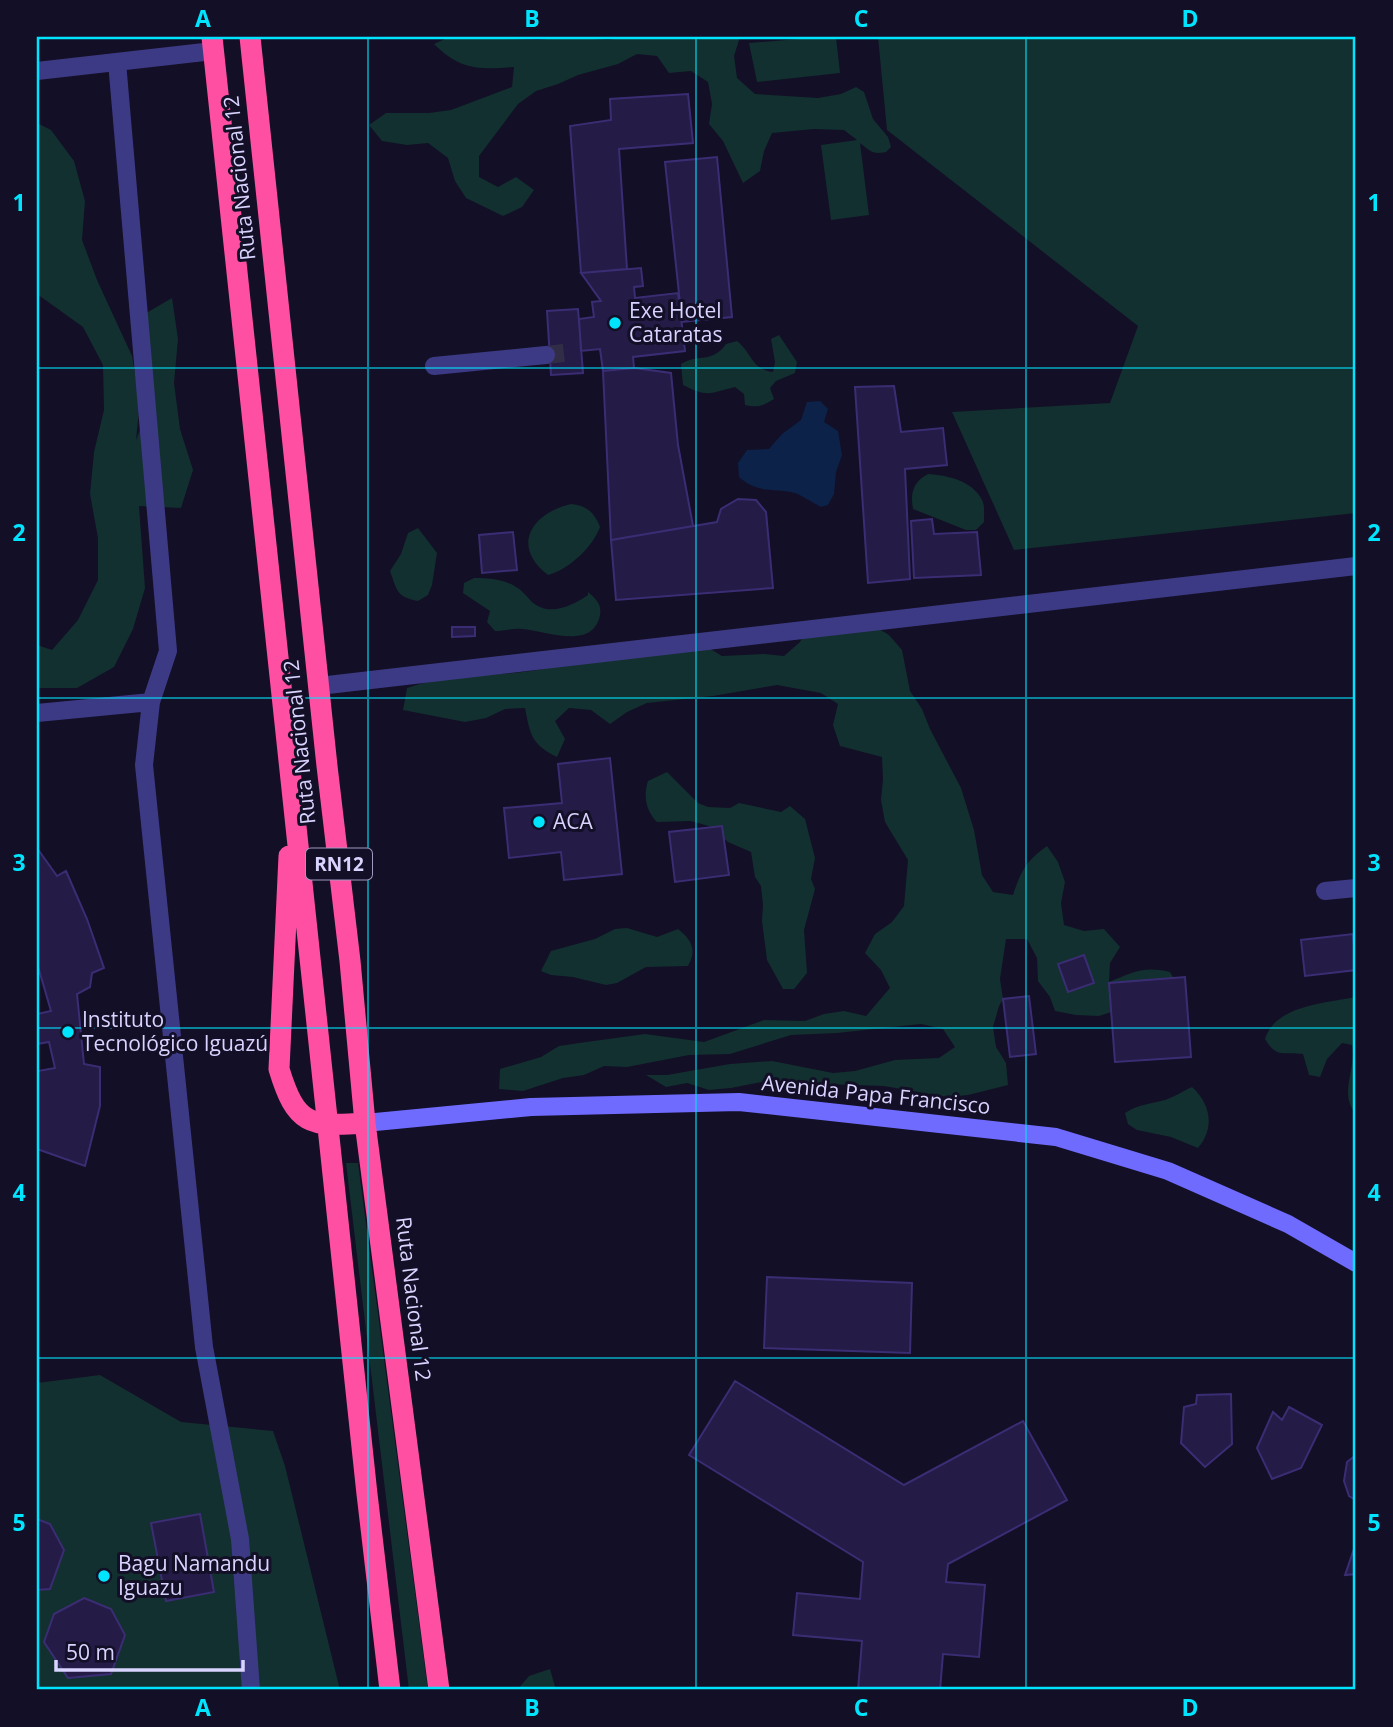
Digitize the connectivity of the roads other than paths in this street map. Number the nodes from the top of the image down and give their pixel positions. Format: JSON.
{"nodes":[{"id":1,"x":250,"y":37,"type":"edge"},
{"id":2,"x":213,"y":44,"type":"edge"},
{"id":3,"x":117,"y":62,"type":"junction"},
{"id":4,"x":37,"y":71,"type":"edge"},
{"id":5,"x":546,"y":355,"type":"tunnel mouth"},
{"id":6,"x":434,"y":366,"type":"dead end"},
{"id":7,"x":1356,"y":566,"type":"edge"},
{"id":8,"x":319,"y":686,"type":"junction"},
{"id":9,"x":151,"y":702,"type":"junction"},
{"id":10,"x":37,"y":713,"type":"edge"},
{"id":11,"x":292,"y":791,"type":"junction"},
{"id":12,"x":1356,"y":888,"type":"edge"},
{"id":13,"x":1325,"y":891,"type":"dead end"},
{"id":14,"x":365,"y":1123,"type":"junction"},
{"id":15,"x":329,"y":1126,"type":"junction"},
{"id":16,"x":1356,"y":1263,"type":"edge"},
{"id":17,"x":251,"y":1690,"type":"edge"},
{"id":18,"x":390,"y":1690,"type":"edge"},
{"id":19,"x":439,"y":1690,"type":"edge"}],
"edges":[{"from":1,"to":8,"type":"highway","name":"Ruta Nacional 12","number":"RN12"},
{"from":2,"to":3,"type":"street"},
{"from":2,"to":11,"type":"highway","name":"Ruta Nacional 12","number":"RN12"},
{"from":3,"to":4,"type":"street"},
{"from":3,"to":9,"type":"street"},
{"from":5,"to":6,"type":"street"},
{"from":7,"to":8,"type":"street"},
{"from":8,"to":14,"type":"highway","name":"Ruta Nacional 12","number":"RN12"},
{"from":9,"to":10,"type":"street"},
{"from":9,"to":17,"type":"street"},
{"from":11,"to":15,"type":"highway","name":"Ruta Nacional 12","number":"RN12"},
{"from":11,"to":15,"type":"highway"},
{"from":12,"to":13,"type":"street"},
{"from":14,"to":15,"type":"highway"},
{"from":14,"to":16,"type":"main road","name":"Avenida Papa Francisco"},
{"from":14,"to":19,"type":"highway","name":"Ruta Nacional 12","number":"RN12"},
{"from":15,"to":18,"type":"highway","name":"Ruta Nacional 12","number":"RN12"}]}
